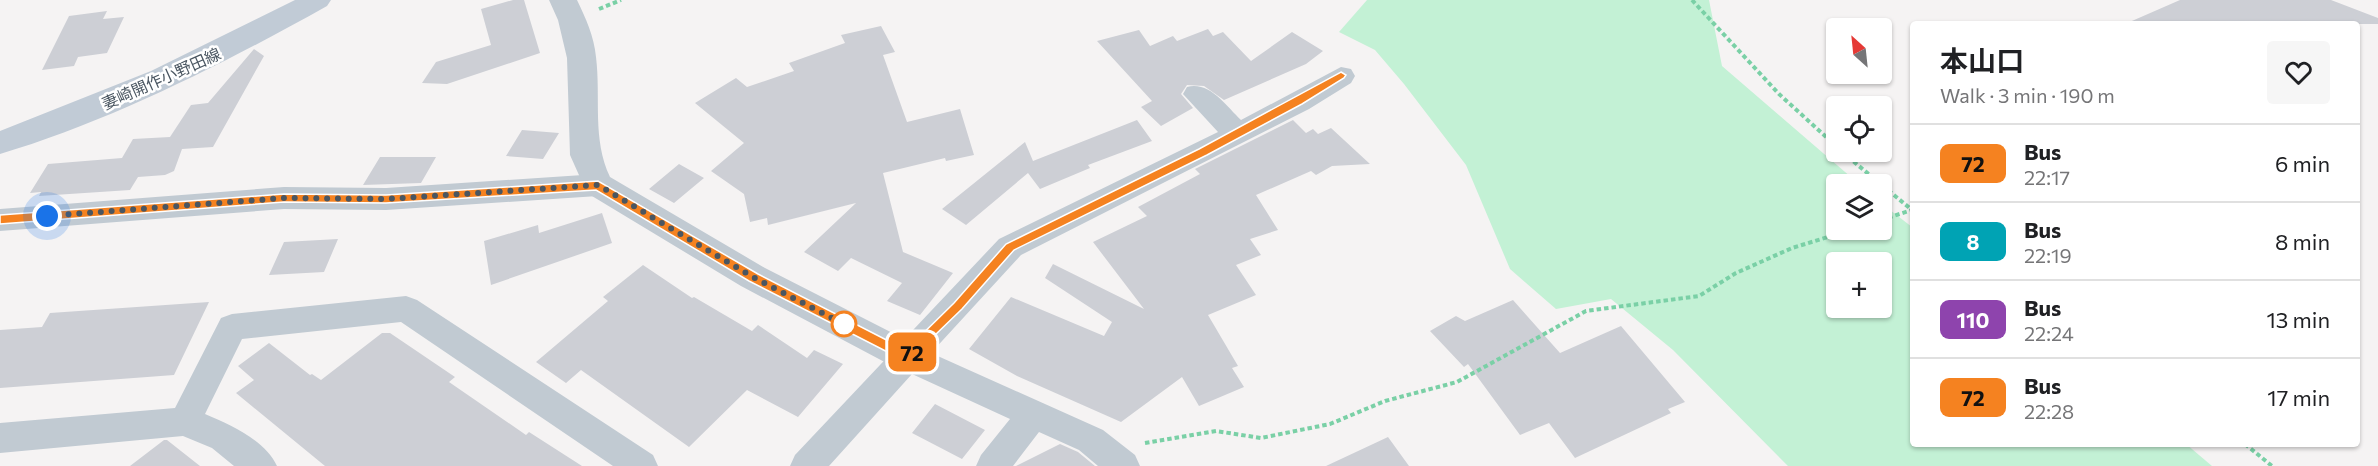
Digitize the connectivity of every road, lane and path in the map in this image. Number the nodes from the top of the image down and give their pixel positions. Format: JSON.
{"nodes":[{"id":1,"x":317,"y":0,"type":"edge"},
{"id":2,"x":563,"y":0,"type":"edge"},
{"id":3,"x":1692,"y":0,"type":"edge"},
{"id":4,"x":1341,"y":75,"type":"dead end"},
{"id":5,"x":1197,"y":94,"type":"dead end"},
{"id":6,"x":1238,"y":134,"type":"junction"},
{"id":7,"x":1826,"y":138,"type":"edge"},
{"id":8,"x":0,"y":143,"type":"edge"},
{"id":9,"x":1854,"y":162,"type":"edge"},
{"id":10,"x":598,"y":185,"type":"junction"},
{"id":11,"x":1910,"y":208,"type":"edge"},
{"id":12,"x":1910,"y":211,"type":"edge"},
{"id":13,"x":1892,"y":216,"type":"edge"},
{"id":14,"x":0,"y":220,"type":"edge"},
{"id":15,"x":1826,"y":238,"type":"edge"},
{"id":16,"x":907,"y":357,"type":"junction"},
{"id":17,"x":1033,"y":415,"type":"junction"},
{"id":18,"x":184,"y":421,"type":"junction"},
{"id":19,"x":0,"y":438,"type":"edge"},
{"id":20,"x":2249,"y":447,"type":"edge"},
{"id":21,"x":1117,"y":461,"type":"edge"},
{"id":22,"x":260,"y":466,"type":"edge"},
{"id":23,"x":641,"y":466,"type":"edge"},
{"id":24,"x":807,"y":466,"type":"edge"},
{"id":25,"x":993,"y":466,"type":"edge"},
{"id":26,"x":2272,"y":466,"type":"edge"}],
"edges":[{"from":1,"to":8,"type":"main road","name":"妻崎開作小野田線"},
{"from":2,"to":10,"type":"street"},
{"from":3,"to":7,"type":"path"},
{"from":4,"to":6,"type":"street"},
{"from":5,"to":6,"type":"street"},
{"from":6,"to":16,"type":"street"},
{"from":9,"to":11,"type":"path"},
{"from":10,"to":14,"type":"street"},
{"from":10,"to":16,"type":"street"},
{"from":12,"to":13,"type":"path"},
{"from":15,"to":21,"type":"path"},
{"from":16,"to":17,"type":"street"},
{"from":16,"to":24,"type":"street"},
{"from":17,"to":21,"type":"street"},
{"from":17,"to":25,"type":"street"},
{"from":18,"to":19,"type":"street"},
{"from":18,"to":22,"type":"street"},
{"from":18,"to":23,"type":"street"},
{"from":20,"to":26,"type":"path"}]}
